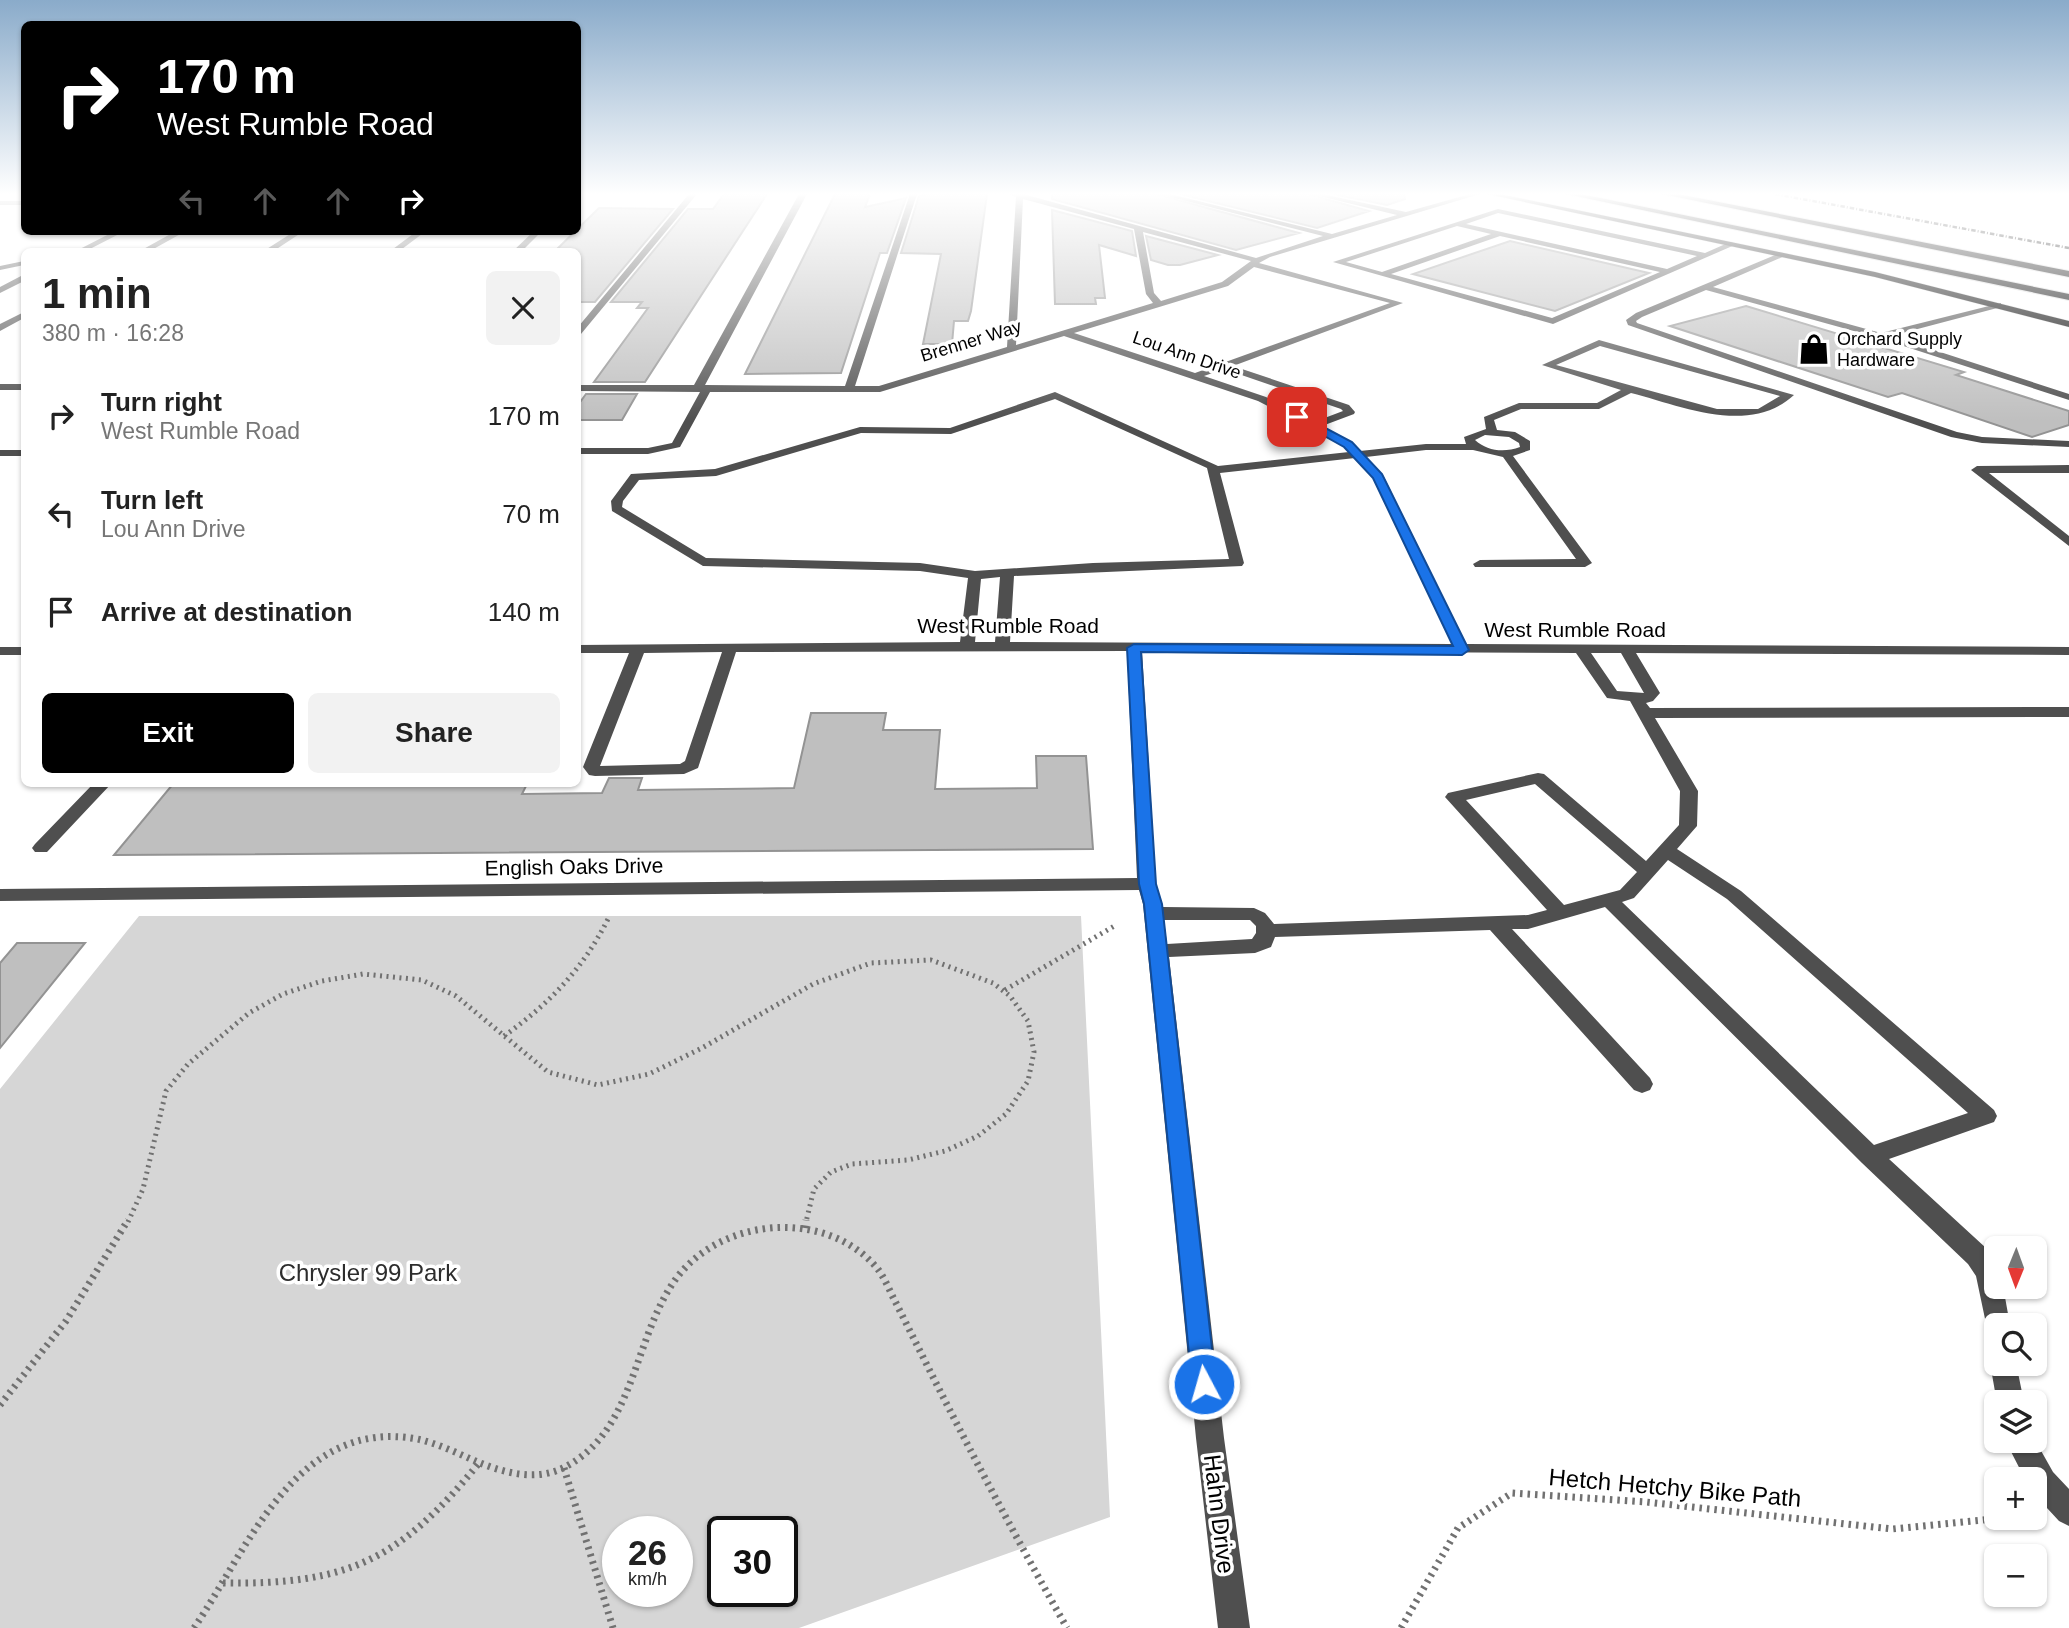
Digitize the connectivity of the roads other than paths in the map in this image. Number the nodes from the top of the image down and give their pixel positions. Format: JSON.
{"nodes":[{"id":1,"x":630,"y":270,"type":"edge"},
{"id":2,"x":764,"y":270,"type":"edge"},
{"id":3,"x":887,"y":270,"type":"edge"},
{"id":4,"x":1014,"y":270,"type":"edge"},
{"id":5,"x":1146,"y":270,"type":"edge"},
{"id":6,"x":1246,"y":270,"type":"edge"},
{"id":7,"x":1282,"y":270,"type":"edge"},
{"id":8,"x":1368,"y":270,"type":"edge"},
{"id":9,"x":1395,"y":270,"type":"edge"},
{"id":10,"x":1660,"y":270,"type":"edge"},
{"id":11,"x":1674,"y":270,"type":"edge"},
{"id":12,"x":1748,"y":270,"type":"edge"},
{"id":13,"x":1847,"y":270,"type":"edge"},
{"id":14,"x":1939,"y":270,"type":"edge"},
{"id":15,"x":1669,"y":272,"type":"junction"},
{"id":16,"x":1384,"y":274,"type":"junction"},
{"id":17,"x":21,"y":280,"type":"edge"},
{"id":18,"x":1705,"y":288,"type":"junction"},
{"id":19,"x":0,"y":290,"type":"edge"},
{"id":20,"x":2069,"y":298,"type":"edge"},
{"id":21,"x":1158,"y":303,"type":"junction"},
{"id":22,"x":1998,"y":305,"type":"junction"},
{"id":23,"x":21,"y":317,"type":"edge"},
{"id":24,"x":2069,"y":324,"type":"edge"},
{"id":25,"x":0,"y":328,"type":"edge"},
{"id":26,"x":581,"y":328,"type":"edge"},
{"id":27,"x":1062,"y":332,"type":"junction"},
{"id":28,"x":1882,"y":336,"type":"junction"},
{"id":29,"x":1011,"y":346,"type":"junction"},
{"id":30,"x":1224,"y":366,"type":"junction"},
{"id":31,"x":1196,"y":376,"type":"junction"},
{"id":32,"x":0,"y":387,"type":"edge"},
{"id":33,"x":21,"y":387,"type":"edge"},
{"id":34,"x":581,"y":388,"type":"edge"},
{"id":35,"x":703,"y":388,"type":"junction"},
{"id":36,"x":849,"y":388,"type":"junction"},
{"id":37,"x":1630,"y":389,"type":"junction"},
{"id":38,"x":2069,"y":397,"type":"edge"},
{"id":39,"x":1315,"y":425,"type":"junction"},
{"id":40,"x":1492,"y":432,"type":"junction"},
{"id":41,"x":2069,"y":444,"type":"edge"},
{"id":42,"x":1474,"y":447,"type":"junction"},
{"id":43,"x":581,"y":451,"type":"edge"},
{"id":44,"x":0,"y":453,"type":"edge"},
{"id":45,"x":21,"y":453,"type":"edge"},
{"id":46,"x":1359,"y":454,"type":"junction"},
{"id":47,"x":1506,"y":454,"type":"junction"},
{"id":48,"x":2069,"y":469,"type":"edge"},
{"id":49,"x":1214,"y":470,"type":"junction"},
{"id":50,"x":2069,"y":542,"type":"edge"},
{"id":51,"x":1480,"y":564,"type":"dead end"},
{"id":52,"x":1007,"y":574,"type":"junction"},
{"id":53,"x":975,"y":575,"type":"junction"},
{"id":54,"x":967,"y":646,"type":"junction"},
{"id":55,"x":1002,"y":647,"type":"junction"},
{"id":56,"x":1134,"y":648,"type":"junction"},
{"id":57,"x":581,"y":649,"type":"edge"},
{"id":58,"x":638,"y":649,"type":"junction"},
{"id":59,"x":730,"y":649,"type":"junction"},
{"id":60,"x":1462,"y":650,"type":"junction"},
{"id":61,"x":1581,"y":650,"type":"junction"},
{"id":62,"x":0,"y":651,"type":"edge"},
{"id":63,"x":21,"y":651,"type":"edge"},
{"id":64,"x":1626,"y":651,"type":"junction"},
{"id":65,"x":2069,"y":651,"type":"edge"},
{"id":66,"x":1640,"y":706,"type":"junction"},
{"id":67,"x":2069,"y":712,"type":"edge"},
{"id":68,"x":100,"y":787,"type":"edge"},
{"id":69,"x":41,"y":848,"type":"dead end"},
{"id":70,"x":1666,"y":850,"type":"junction"},
{"id":71,"x":1647,"y":871,"type":"junction"},
{"id":72,"x":1147,"y":884,"type":"junction"},
{"id":73,"x":0,"y":895,"type":"edge"},
{"id":74,"x":1608,"y":899,"type":"junction"},
{"id":75,"x":1154,"y":913,"type":"junction"},
{"id":76,"x":1560,"y":913,"type":"junction"},
{"id":77,"x":1495,"y":923,"type":"junction"},
{"id":78,"x":1268,"y":931,"type":"junction"},
{"id":79,"x":1158,"y":951,"type":"junction"},
{"id":80,"x":1642,"y":1084,"type":"dead end"},
{"id":81,"x":1870,"y":1156,"type":"junction"},
{"id":82,"x":1995,"y":1313,"type":"edge"},
{"id":83,"x":2026,"y":1453,"type":"edge"},
{"id":84,"x":2069,"y":1511,"type":"edge"},
{"id":85,"x":1234,"y":1628,"type":"edge"}],
"edges":[{"from":1,"to":26,"type":"street"},
{"from":2,"to":35,"type":"street"},
{"from":3,"to":36,"type":"street"},
{"from":4,"to":29,"type":"street"},
{"from":5,"to":21,"type":"street"},
{"from":6,"to":21,"type":"street","name":"Brenner Way"},
{"from":7,"to":30,"type":"street"},
{"from":8,"to":16,"type":"street"},
{"from":9,"to":16,"type":"street"},
{"from":10,"to":15,"type":"street"},
{"from":11,"to":15,"type":"street"},
{"from":12,"to":18,"type":"street"},
{"from":13,"to":22,"type":"main road"},
{"from":14,"to":20,"type":"highway"},
{"from":15,"to":16,"type":"street"},
{"from":17,"to":19,"type":"street"},
{"from":18,"to":28,"type":"street"},
{"from":18,"to":41,"type":"street"},
{"from":21,"to":27,"type":"street","name":"Brenner Way"},
{"from":22,"to":24,"type":"main road"},
{"from":22,"to":28,"type":"street"},
{"from":23,"to":25,"type":"street"},
{"from":27,"to":29,"type":"street","name":"Brenner Way"},
{"from":27,"to":31,"type":"street","name":"Lou Ann Drive"},
{"from":28,"to":38,"type":"street"},
{"from":29,"to":36,"type":"street","name":"Brenner Way"},
{"from":30,"to":31,"type":"street"},
{"from":30,"to":39,"type":"street"},
{"from":31,"to":39,"type":"street","name":"Lou Ann Drive"},
{"from":32,"to":33,"type":"street"},
{"from":34,"to":35,"type":"street","name":"Brenner Way"},
{"from":35,"to":36,"type":"street","name":"Brenner Way"},
{"from":35,"to":43,"type":"street"},
{"from":37,"to":37,"type":"street"},
{"from":37,"to":40,"type":"street"},
{"from":39,"to":46,"type":"street","name":"Lou Ann Drive"},
{"from":40,"to":42,"type":"street"},
{"from":40,"to":47,"type":"street"},
{"from":42,"to":46,"type":"street"},
{"from":42,"to":47,"type":"street"},
{"from":44,"to":45,"type":"street"},
{"from":46,"to":49,"type":"street"},
{"from":46,"to":60,"type":"street","name":"Lou Ann Drive"},
{"from":47,"to":51,"type":"street"},
{"from":48,"to":50,"type":"street"},
{"from":49,"to":52,"type":"street"},
{"from":49,"to":53,"type":"street"},
{"from":52,"to":53,"type":"street"},
{"from":52,"to":55,"type":"street"},
{"from":53,"to":54,"type":"street"},
{"from":54,"to":55,"type":"street","name":"West Rumble Road"},
{"from":54,"to":59,"type":"street","name":"West Rumble Road"},
{"from":55,"to":56,"type":"street","name":"West Rumble Road"},
{"from":56,"to":60,"type":"street","name":"West Rumble Road"},
{"from":56,"to":72,"type":"street","name":"Hahn Drive"},
{"from":57,"to":58,"type":"street","name":"West Rumble Road"},
{"from":58,"to":59,"type":"street","name":"West Rumble Road"},
{"from":58,"to":59,"type":"street"},
{"from":60,"to":61,"type":"street","name":"West Rumble Road"},
{"from":61,"to":64,"type":"street","name":"West Rumble Road"},
{"from":61,"to":66,"type":"street"},
{"from":62,"to":63,"type":"street"},
{"from":64,"to":65,"type":"street","name":"West Rumble Road"},
{"from":64,"to":66,"type":"street"},
{"from":66,"to":67,"type":"street"},
{"from":66,"to":70,"type":"street"},
{"from":68,"to":69,"type":"street"},
{"from":70,"to":71,"type":"street"},
{"from":70,"to":81,"type":"street"},
{"from":71,"to":74,"type":"street"},
{"from":71,"to":76,"type":"street"},
{"from":72,"to":73,"type":"street","name":"English Oaks Drive"},
{"from":72,"to":75,"type":"street","name":"Hahn Drive"},
{"from":74,"to":76,"type":"street"},
{"from":74,"to":81,"type":"street"},
{"from":75,"to":78,"type":"street"},
{"from":75,"to":79,"type":"street","name":"Hahn Drive"},
{"from":76,"to":77,"type":"street"},
{"from":77,"to":78,"type":"street"},
{"from":77,"to":80,"type":"street"},
{"from":78,"to":79,"type":"street"},
{"from":79,"to":85,"type":"street","name":"Hahn Drive"},
{"from":81,"to":82,"type":"street"},
{"from":83,"to":84,"type":"street"}]}
